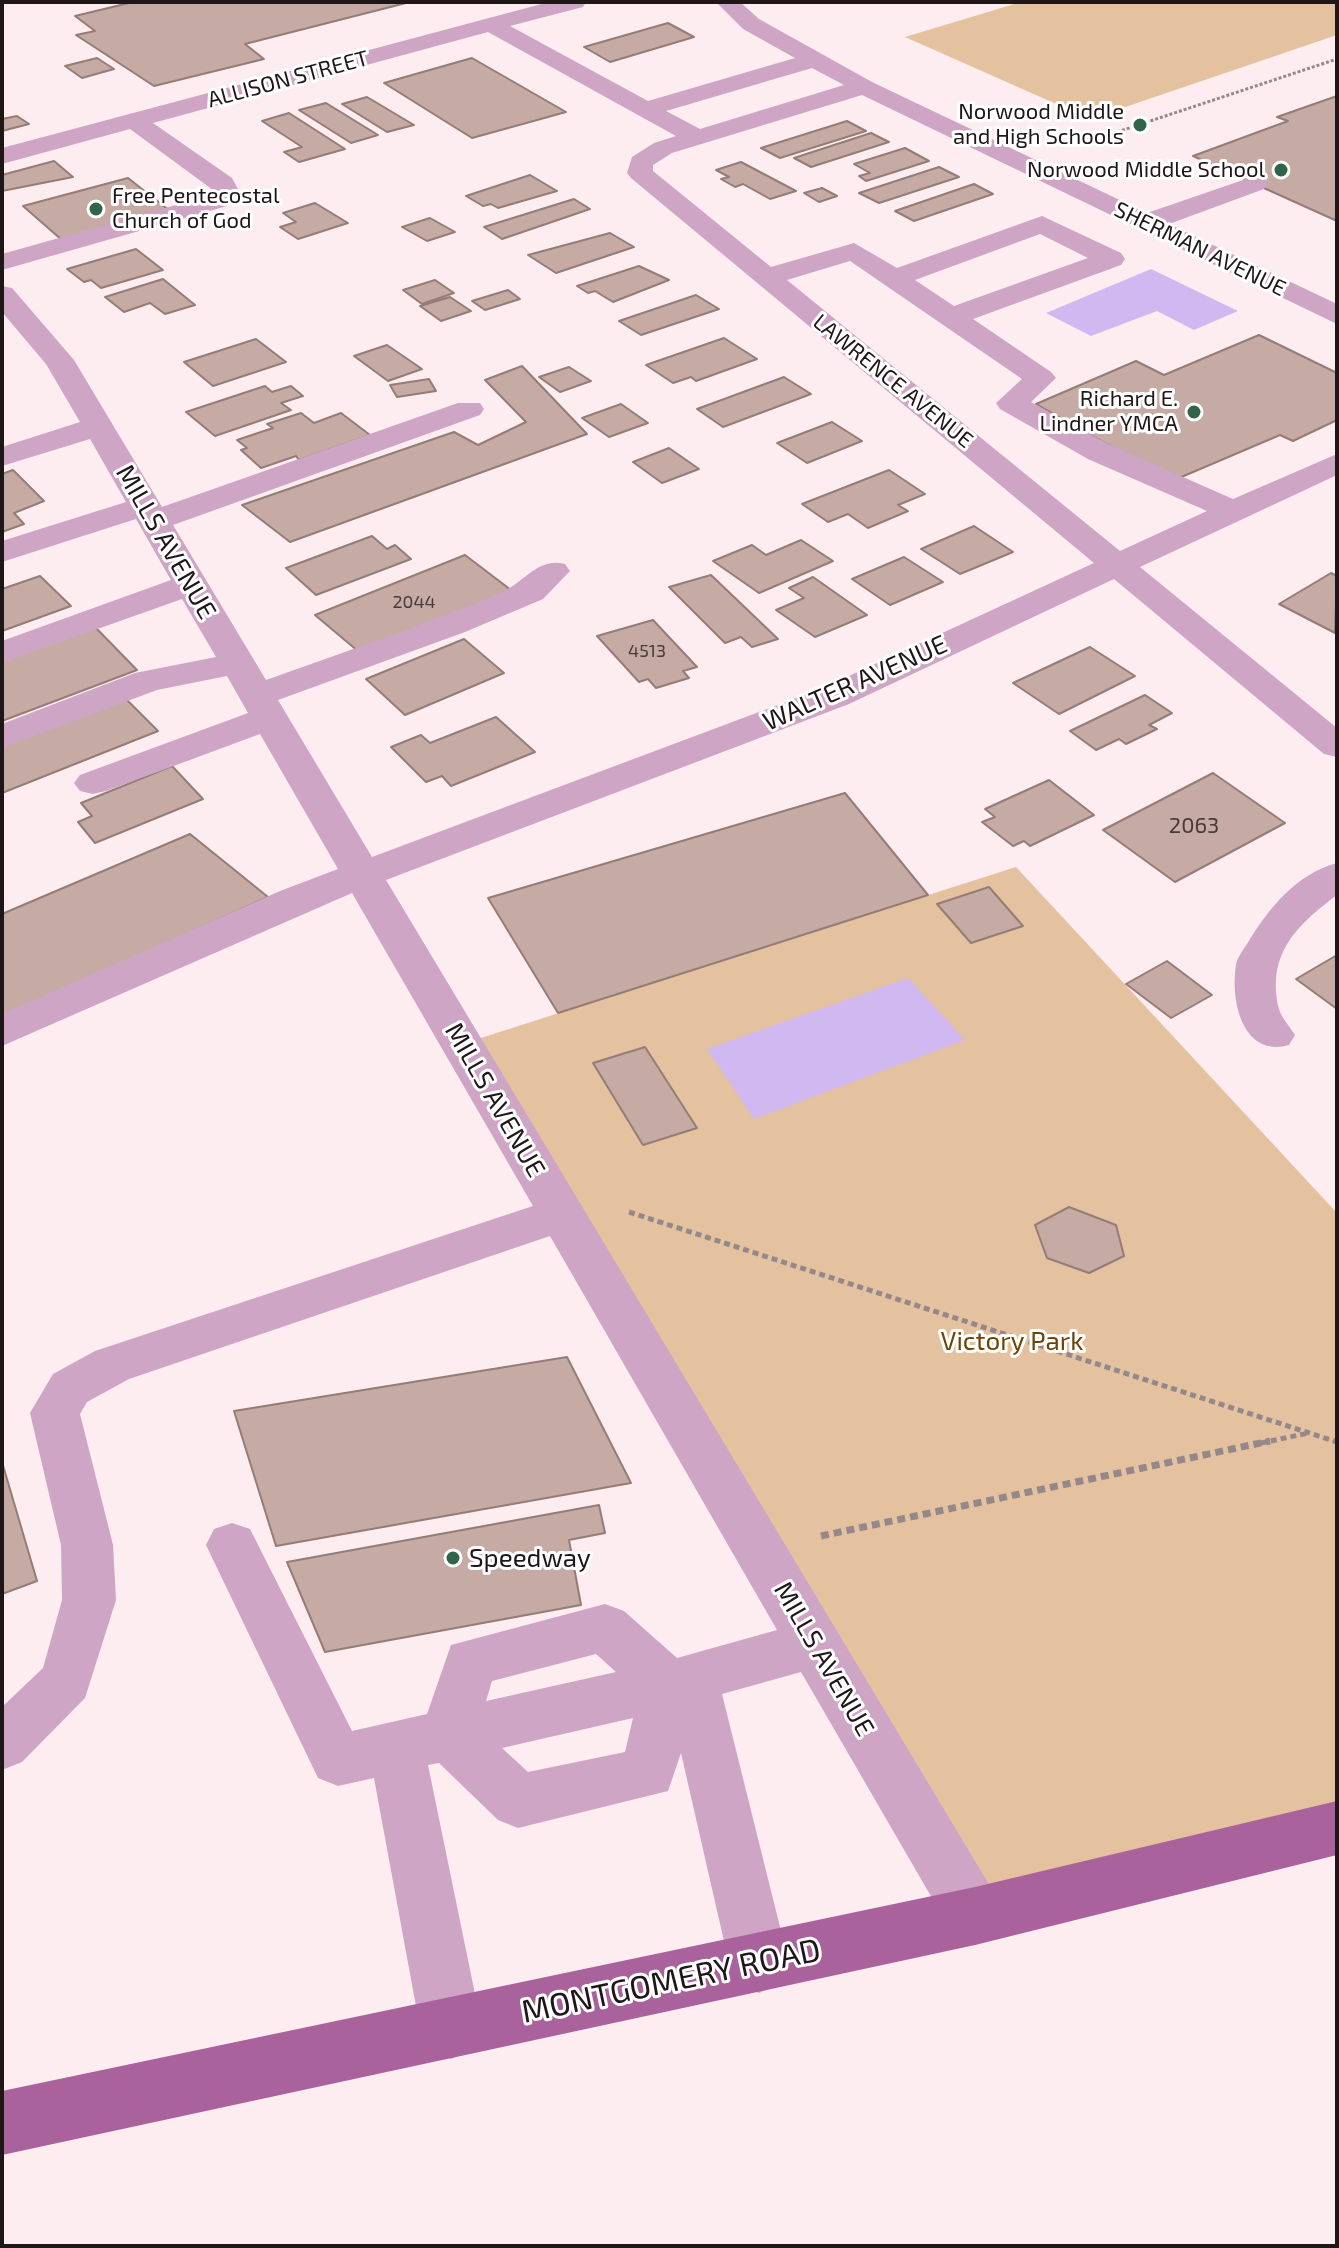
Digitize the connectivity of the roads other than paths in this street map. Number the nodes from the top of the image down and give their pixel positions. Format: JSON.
{"nodes":[{"id":1,"x":575,"y":2,"type":"edge"},
{"id":2,"x":727,"y":2,"type":"edge"},
{"id":3,"x":491,"y":25,"type":"junction"},
{"id":4,"x":814,"y":60,"type":"junction"},
{"id":5,"x":864,"y":87,"type":"junction"},
{"id":6,"x":645,"y":109,"type":"junction"},
{"id":7,"x":134,"y":121,"type":"junction"},
{"id":8,"x":698,"y":138,"type":"junction"},
{"id":9,"x":2,"y":156,"type":"edge"},
{"id":10,"x":1255,"y":184,"type":"dead end"},
{"id":11,"x":1146,"y":223,"type":"junction"},
{"id":12,"x":2,"y":262,"type":"edge"},
{"id":13,"x":766,"y":277,"type":"junction"},
{"id":14,"x":895,"y":278,"type":"junction"},
{"id":15,"x":2,"y":294,"type":"edge"},
{"id":16,"x":1337,"y":315,"type":"edge"},
{"id":17,"x":952,"y":317,"type":"junction"},
{"id":18,"x":469,"y":409,"type":"dead end"},
{"id":19,"x":98,"y":426,"type":"junction"},
{"id":20,"x":2,"y":457,"type":"edge"},
{"id":21,"x":1337,"y":463,"type":"edge"},
{"id":22,"x":1231,"y":510,"type":"junction"},
{"id":23,"x":149,"y":514,"type":"junction"},
{"id":24,"x":2,"y":552,"type":"edge"},
{"id":25,"x":1114,"y":564,"type":"junction"},
{"id":26,"x":553,"y":571,"type":"dead end"},
{"id":27,"x":189,"y":585,"type":"junction"},
{"id":28,"x":2,"y":653,"type":"edge"},
{"id":29,"x":254,"y":692,"type":"junction"},
{"id":30,"x":2,"y":737,"type":"edge"},
{"id":31,"x":1337,"y":746,"type":"edge"},
{"id":32,"x":93,"y":783,"type":"dead end"},
{"id":33,"x":362,"y":874,"type":"junction"},
{"id":34,"x":1337,"y":876,"type":"edge"},
{"id":35,"x":2,"y":1031,"type":"edge"},
{"id":36,"x":1274,"y":1035,"type":"dead end"},
{"id":37,"x":553,"y":1199,"type":"junction"},
{"id":38,"x":232,"y":1545,"type":"dead end"},
{"id":39,"x":814,"y":1644,"type":"junction"},
{"id":40,"x":679,"y":1682,"type":"junction"},
{"id":41,"x":422,"y":1741,"type":"junction"},
{"id":42,"x":2,"y":1744,"type":"edge"},
{"id":43,"x":1337,"y":1828,"type":"edge"},
{"id":44,"x":975,"y":1916,"type":"junction"},
{"id":45,"x":759,"y":1963,"type":"junction"},
{"id":46,"x":451,"y":2028,"type":"junction"},
{"id":47,"x":2,"y":2123,"type":"edge"}],
"edges":[{"from":1,"to":3,"type":"street","name":"ALLISON STREET"},
{"from":2,"to":4,"type":"street","name":"SHERMAN AVENUE"},
{"from":3,"to":6,"type":"street"},
{"from":3,"to":7,"type":"street","name":"ALLISON STREET"},
{"from":4,"to":5,"type":"street","name":"SHERMAN AVENUE"},
{"from":4,"to":6,"type":"street"},
{"from":5,"to":8,"type":"street","name":"LAWRENCE AVENUE"},
{"from":5,"to":11,"type":"street","name":"SHERMAN AVENUE"},
{"from":6,"to":8,"type":"street"},
{"from":7,"to":9,"type":"street","name":"ALLISON STREET"},
{"from":7,"to":12,"type":"street"},
{"from":8,"to":13,"type":"street","name":"LAWRENCE AVENUE"},
{"from":10,"to":11,"type":"street"},
{"from":11,"to":16,"type":"street","name":"SHERMAN AVENUE"},
{"from":13,"to":14,"type":"street"},
{"from":13,"to":25,"type":"street","name":"LAWRENCE AVENUE"},
{"from":14,"to":17,"type":"street"},
{"from":14,"to":17,"type":"street"},
{"from":15,"to":19,"type":"street","name":"MILLS AVENUE"},
{"from":17,"to":22,"type":"street"},
{"from":18,"to":23,"type":"street"},
{"from":19,"to":20,"type":"street"},
{"from":19,"to":23,"type":"street","name":"MILLS AVENUE"},
{"from":21,"to":22,"type":"street","name":"WALTER AVENUE"},
{"from":22,"to":25,"type":"street","name":"WALTER AVENUE"},
{"from":23,"to":24,"type":"street"},
{"from":23,"to":27,"type":"street","name":"MILLS AVENUE"},
{"from":25,"to":31,"type":"street","name":"LAWRENCE AVENUE"},
{"from":25,"to":33,"type":"street","name":"WALTER AVENUE"},
{"from":26,"to":29,"type":"street"},
{"from":27,"to":28,"type":"street"},
{"from":27,"to":29,"type":"street","name":"MILLS AVENUE"},
{"from":29,"to":30,"type":"street"},
{"from":29,"to":32,"type":"street"},
{"from":29,"to":33,"type":"street","name":"MILLS AVENUE"},
{"from":33,"to":35,"type":"street","name":"WALTER AVENUE"},
{"from":33,"to":37,"type":"street","name":"MILLS AVENUE"},
{"from":34,"to":36,"type":"street"},
{"from":37,"to":39,"type":"street","name":"MILLS AVENUE"},
{"from":37,"to":42,"type":"street"},
{"from":38,"to":41,"type":"street"},
{"from":39,"to":40,"type":"street"},
{"from":39,"to":44,"type":"street","name":"MILLS AVENUE"},
{"from":40,"to":41,"type":"street"},
{"from":40,"to":41,"type":"street"},
{"from":40,"to":45,"type":"street"},
{"from":41,"to":46,"type":"street"},
{"from":43,"to":44,"type":"main road","name":"MONTGOMERY ROAD"},
{"from":44,"to":45,"type":"main road","name":"MONTGOMERY ROAD"},
{"from":45,"to":46,"type":"main road","name":"MONTGOMERY ROAD"},
{"from":46,"to":47,"type":"main road","name":"MONTGOMERY ROAD"}]}
